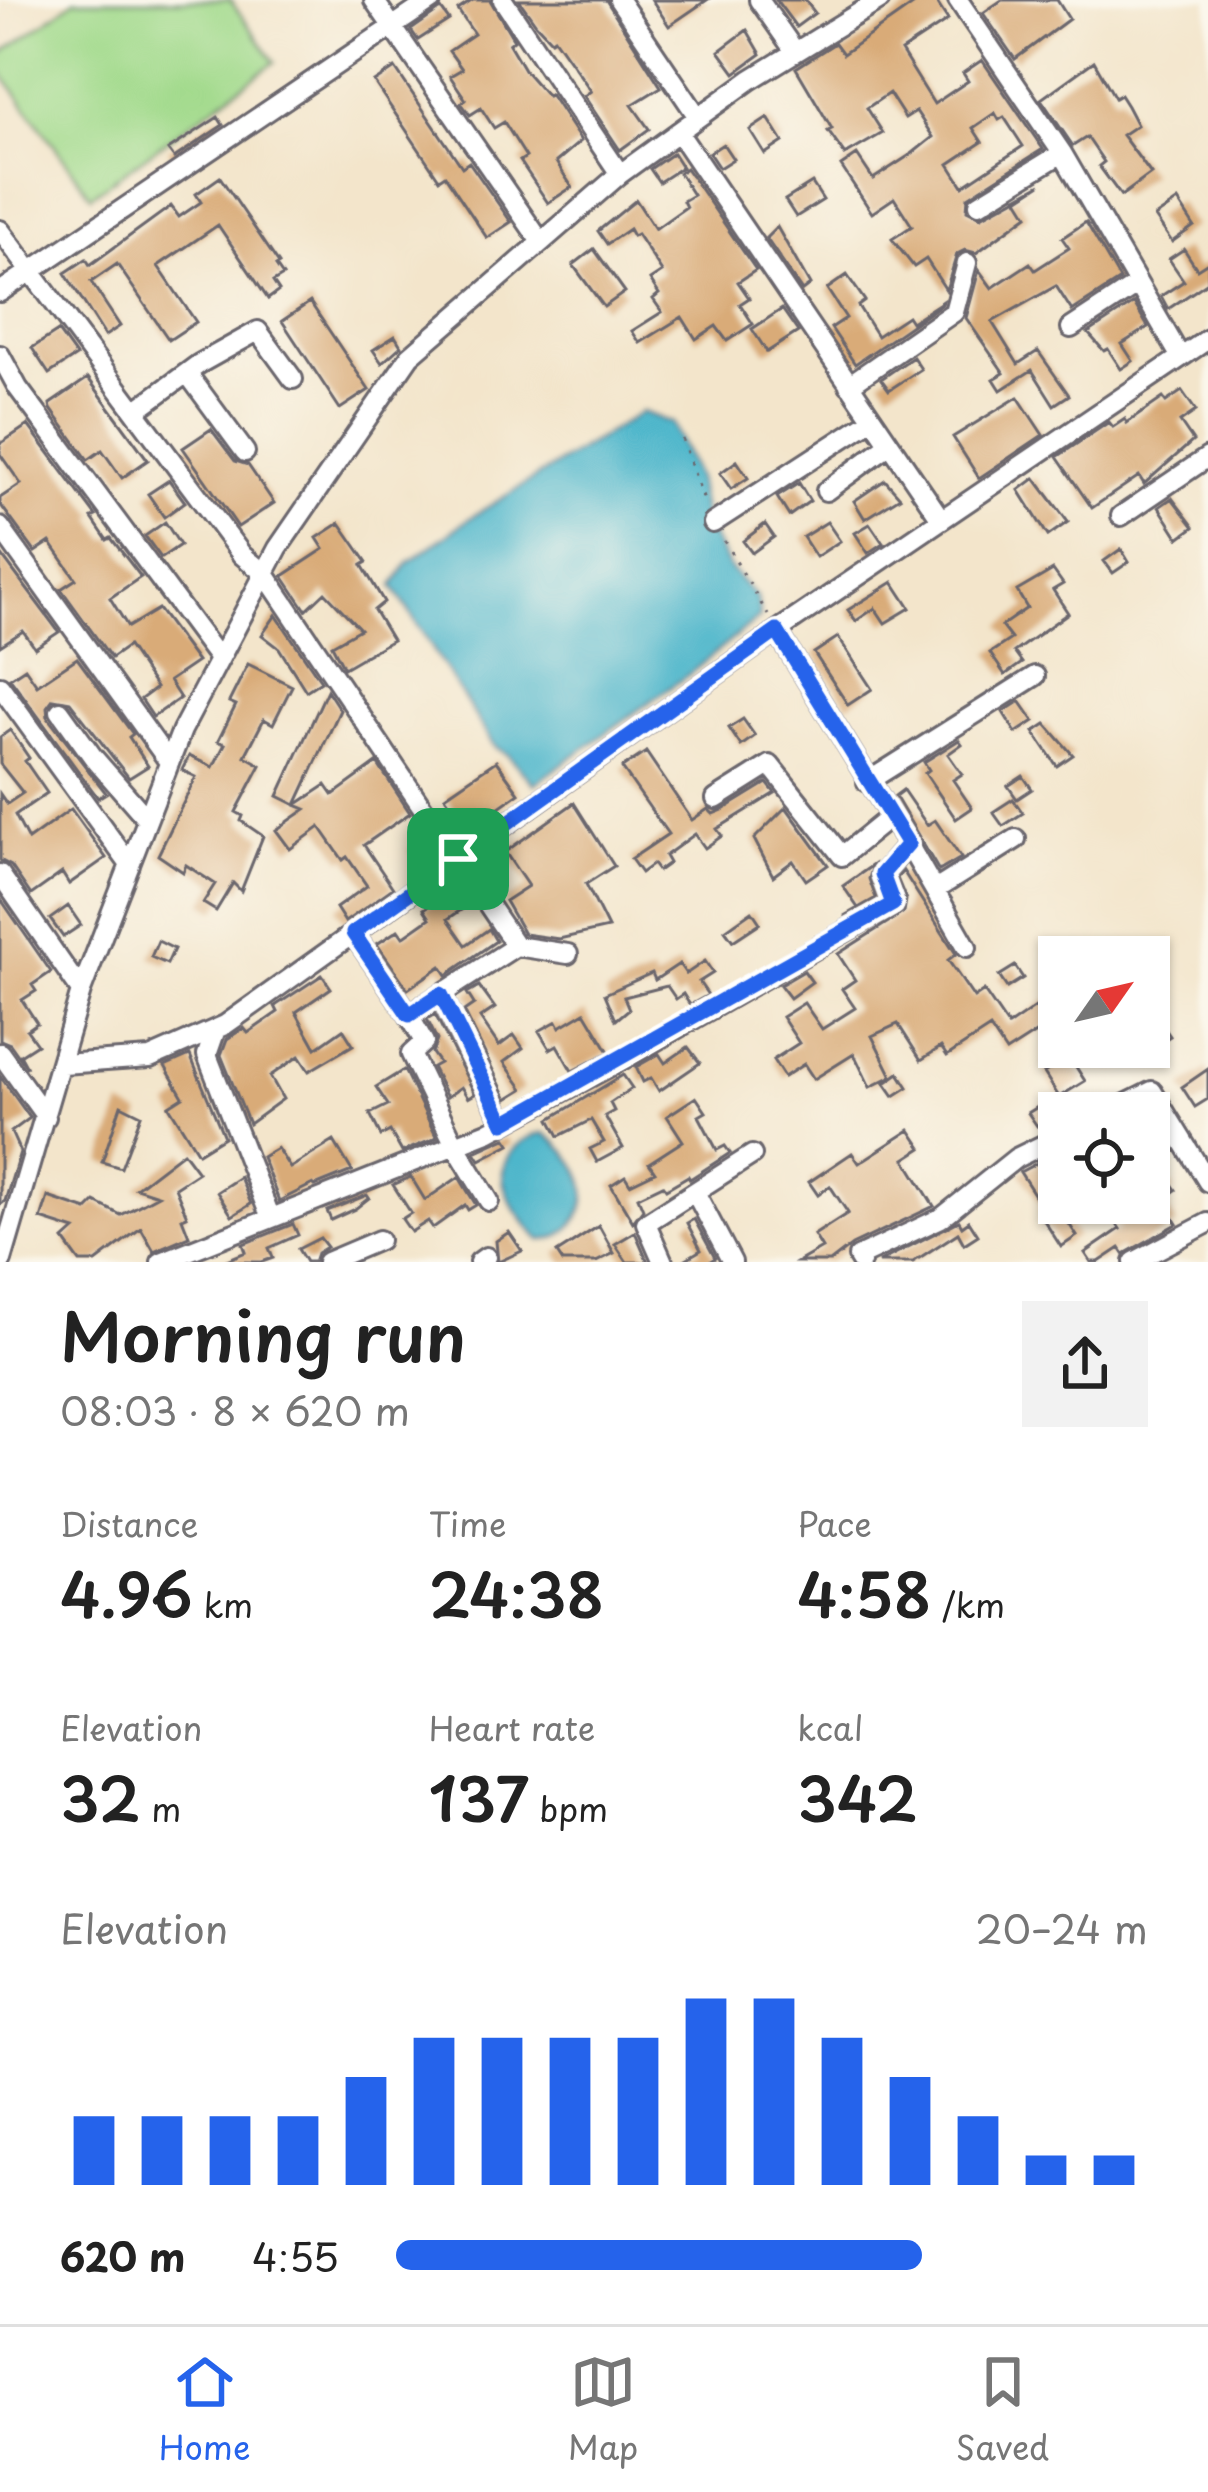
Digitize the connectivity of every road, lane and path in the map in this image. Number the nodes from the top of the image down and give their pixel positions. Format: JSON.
{"nodes":[{"id":1,"x":374,"y":0,"type":"edge"},
{"id":2,"x":432,"y":0,"type":"edge"},
{"id":3,"x":503,"y":0,"type":"edge"},
{"id":4,"x":619,"y":0,"type":"edge"},
{"id":5,"x":759,"y":0,"type":"edge"},
{"id":6,"x":958,"y":0,"type":"edge"},
{"id":7,"x":876,"y":1,"type":"edge"},
{"id":8,"x":392,"y":26,"type":"junction"},
{"id":9,"x":794,"y":50,"type":"junction"},
{"id":10,"x":698,"y":117,"type":"junction"},
{"id":11,"x":678,"y":132,"type":"junction"},
{"id":12,"x":1062,"y":153,"type":"junction"},
{"id":13,"x":620,"y":174,"type":"junction"},
{"id":14,"x":979,"y":204,"type":"dead end"},
{"id":15,"x":0,"y":230,"type":"edge"},
{"id":16,"x":541,"y":242,"type":"junction"},
{"id":17,"x":967,"y":263,"type":"dead end"},
{"id":18,"x":31,"y":271,"type":"junction"},
{"id":19,"x":1138,"y":284,"type":"junction"},
{"id":20,"x":0,"y":292,"type":"edge"},
{"id":21,"x":1071,"y":328,"type":"dead end"},
{"id":22,"x":1208,"y":339,"type":"edge"},
{"id":23,"x":0,"y":356,"type":"edge"},
{"id":24,"x":1180,"y":356,"type":"junction"},
{"id":25,"x":187,"y":373,"type":"junction"},
{"id":26,"x":292,"y":380,"type":"dead end"},
{"id":27,"x":849,"y":385,"type":"junction"},
{"id":28,"x":18,"y":388,"type":"junction"},
{"id":29,"x":0,"y":401,"type":"edge"},
{"id":30,"x":135,"y":411,"type":"junction"},
{"id":31,"x":873,"y":419,"type":"junction"},
{"id":32,"x":890,"y":444,"type":"junction"},
{"id":33,"x":245,"y":452,"type":"dead end"},
{"id":34,"x":1208,"y":457,"type":"edge"},
{"id":35,"x":826,"y":491,"type":"dead end"},
{"id":36,"x":1121,"y":516,"type":"dead end"},
{"id":37,"x":941,"y":520,"type":"junction"},
{"id":38,"x":713,"y":523,"type":"dead end"},
{"id":39,"x":0,"y":527,"type":"edge"},
{"id":40,"x":265,"y":574,"type":"junction"},
{"id":41,"x":777,"y":631,"type":"junction"},
{"id":42,"x":219,"y":659,"type":"junction"},
{"id":43,"x":1035,"y":676,"type":"dead end"},
{"id":44,"x":0,"y":686,"type":"edge"},
{"id":45,"x":60,"y":711,"type":"dead end"},
{"id":46,"x":170,"y":762,"type":"junction"},
{"id":47,"x":867,"y":782,"type":"junction"},
{"id":48,"x":716,"y":799,"type":"dead end"},
{"id":49,"x":890,"y":817,"type":"junction"},
{"id":50,"x":147,"y":819,"type":"junction"},
{"id":51,"x":1016,"y":839,"type":"dead end"},
{"id":52,"x":908,"y":844,"type":"junction"},
{"id":53,"x":458,"y":859,"type":"junction"},
{"id":54,"x":130,"y":865,"type":"junction"},
{"id":55,"x":0,"y":874,"type":"edge"},
{"id":56,"x":935,"y":890,"type":"junction"},
{"id":57,"x":353,"y":933,"type":"junction"},
{"id":58,"x":516,"y":946,"type":"junction"},
{"id":59,"x":967,"y":947,"type":"dead end"},
{"id":60,"x":568,"y":954,"type":"dead end"},
{"id":61,"x":81,"y":991,"type":"junction"},
{"id":62,"x":441,"y":994,"type":"junction"},
{"id":63,"x":409,"y":1015,"type":"junction"},
{"id":64,"x":216,"y":1029,"type":"junction"},
{"id":65,"x":0,"y":1053,"type":"edge"},
{"id":66,"x":62,"y":1064,"type":"junction"},
{"id":67,"x":46,"y":1117,"type":"junction"},
{"id":68,"x":1170,"y":1120,"type":"edge"},
{"id":69,"x":504,"y":1123,"type":"junction"},
{"id":70,"x":455,"y":1145,"type":"junction"},
{"id":71,"x":1038,"y":1147,"type":"edge"},
{"id":72,"x":752,"y":1155,"type":"dead end"},
{"id":73,"x":1208,"y":1182,"type":"edge"},
{"id":74,"x":695,"y":1192,"type":"junction"},
{"id":75,"x":489,"y":1201,"type":"dead end"},
{"id":76,"x":270,"y":1216,"type":"junction"},
{"id":77,"x":1208,"y":1223,"type":"edge"},
{"id":78,"x":6,"y":1224,"type":"edge"},
{"id":79,"x":379,"y":1240,"type":"dead end"},
{"id":80,"x":4,"y":1261,"type":"edge"},
{"id":81,"x":161,"y":1262,"type":"edge"},
{"id":82,"x":328,"y":1262,"type":"edge"},
{"id":83,"x":663,"y":1262,"type":"edge"},
{"id":84,"x":732,"y":1262,"type":"edge"},
{"id":85,"x":861,"y":1262,"type":"edge"},
{"id":86,"x":1134,"y":1262,"type":"edge"}],
"edges":[{"from":1,"to":8,"type":"street"},
{"from":2,"to":8,"type":"street"},
{"from":3,"to":13,"type":"street"},
{"from":4,"to":10,"type":"street"},
{"from":5,"to":9,"type":"street"},
{"from":6,"to":12,"type":"street"},
{"from":7,"to":9,"type":"street"},
{"from":8,"to":16,"type":"street"},
{"from":8,"to":18,"type":"street"},
{"from":9,"to":10,"type":"street"},
{"from":10,"to":11,"type":"street"},
{"from":11,"to":13,"type":"street"},
{"from":11,"to":27,"type":"street"},
{"from":12,"to":14,"type":"street"},
{"from":12,"to":19,"type":"street"},
{"from":13,"to":16,"type":"street"},
{"from":15,"to":18,"type":"street"},
{"from":16,"to":40,"type":"street"},
{"from":17,"to":27,"type":"street"},
{"from":18,"to":20,"type":"street"},
{"from":18,"to":30,"type":"street"},
{"from":19,"to":21,"type":"street"},
{"from":19,"to":24,"type":"street"},
{"from":22,"to":24,"type":"street"},
{"from":23,"to":28,"type":"street"},
{"from":24,"to":37,"type":"street"},
{"from":25,"to":26,"type":"street"},
{"from":25,"to":30,"type":"street"},
{"from":25,"to":33,"type":"street"},
{"from":27,"to":31,"type":"street"},
{"from":28,"to":29,"type":"street"},
{"from":28,"to":42,"type":"street"},
{"from":30,"to":40,"type":"street"},
{"from":31,"to":32,"type":"street"},
{"from":31,"to":38,"type":"street"},
{"from":32,"to":35,"type":"street"},
{"from":32,"to":37,"type":"street"},
{"from":34,"to":36,"type":"street"},
{"from":37,"to":41,"type":"street"},
{"from":39,"to":46,"type":"street"},
{"from":40,"to":42,"type":"street"},
{"from":40,"to":53,"type":"street"},
{"from":41,"to":47,"type":"street"},
{"from":41,"to":53,"type":"street"},
{"from":42,"to":46,"type":"street"},
{"from":43,"to":47,"type":"street"},
{"from":44,"to":54,"type":"street"},
{"from":45,"to":50,"type":"street"},
{"from":46,"to":50,"type":"street"},
{"from":47,"to":49,"type":"street"},
{"from":48,"to":49,"type":"street"},
{"from":49,"to":52,"type":"street"},
{"from":50,"to":54,"type":"street"},
{"from":51,"to":56,"type":"street"},
{"from":52,"to":56,"type":"street"},
{"from":52,"to":69,"type":"street"},
{"from":53,"to":57,"type":"street"},
{"from":53,"to":58,"type":"street"},
{"from":54,"to":61,"type":"street"},
{"from":55,"to":61,"type":"street"},
{"from":56,"to":59,"type":"street"},
{"from":57,"to":63,"type":"street"},
{"from":57,"to":64,"type":"street"},
{"from":58,"to":60,"type":"street"},
{"from":58,"to":62,"type":"street"},
{"from":61,"to":66,"type":"street"},
{"from":62,"to":63,"type":"street"},
{"from":62,"to":69,"type":"street"},
{"from":63,"to":70,"type":"street"},
{"from":64,"to":66,"type":"street"},
{"from":64,"to":76,"type":"street"},
{"from":65,"to":67,"type":"street"},
{"from":66,"to":67,"type":"street"},
{"from":67,"to":78,"type":"street"},
{"from":68,"to":73,"type":"street"},
{"from":69,"to":70,"type":"street"},
{"from":70,"to":75,"type":"street"},
{"from":70,"to":76,"type":"street"},
{"from":71,"to":85,"type":"street"},
{"from":72,"to":74,"type":"street"},
{"from":74,"to":83,"type":"street"},
{"from":74,"to":84,"type":"street"},
{"from":76,"to":81,"type":"street"},
{"from":77,"to":86,"type":"street"},
{"from":78,"to":80,"type":"street"},
{"from":79,"to":82,"type":"street"}]}
